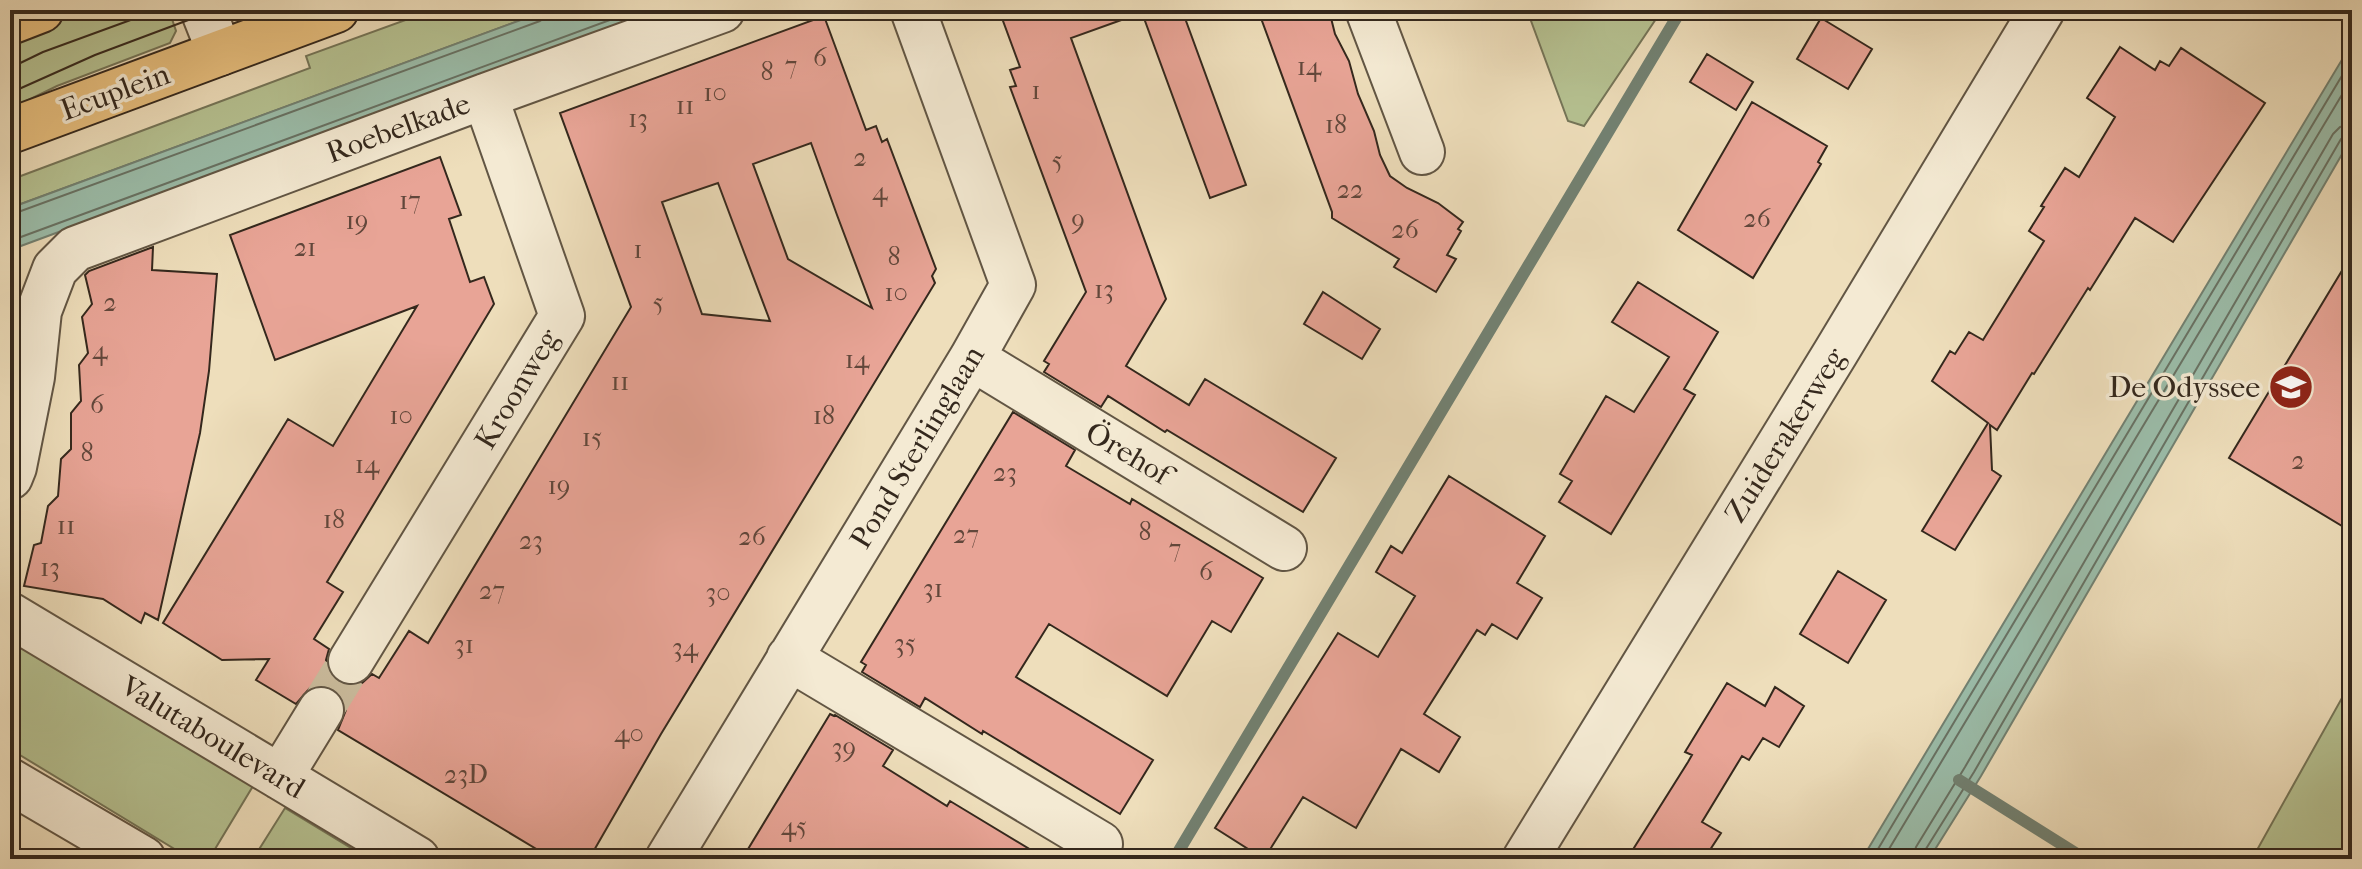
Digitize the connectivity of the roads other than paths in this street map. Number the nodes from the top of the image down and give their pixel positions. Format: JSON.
{"nodes":[{"id":1,"x":41,"y":10,"type":"edge"},
{"id":2,"x":203,"y":10,"type":"edge"},
{"id":3,"x":336,"y":10,"type":"edge"},
{"id":4,"x":722,"y":10,"type":"edge"},
{"id":5,"x":913,"y":10,"type":"edge"},
{"id":6,"x":1368,"y":10,"type":"edge"},
{"id":7,"x":2042,"y":10,"type":"edge"},
{"id":8,"x":10,"y":22,"type":"edge"},
{"id":9,"x":220,"y":53,"type":"junction"},
{"id":10,"x":485,"y":96,"type":"junction"},
{"id":11,"x":10,"y":131,"type":"edge"},
{"id":12,"x":1422,"y":152,"type":"dead end"},
{"id":13,"x":972,"y":358,"type":"junction"},
{"id":14,"x":10,"y":477,"type":"edge"},
{"id":15,"x":1284,"y":548,"type":"dead end"},
{"id":16,"x":10,"y":615,"type":"edge"},
{"id":17,"x":789,"y":658,"type":"junction"},
{"id":18,"x":351,"y":661,"type":"tunnel mouth"},
{"id":19,"x":321,"y":710,"type":"tunnel mouth"},
{"id":20,"x":280,"y":777,"type":"junction"},
{"id":21,"x":10,"y":781,"type":"edge"},
{"id":22,"x":1100,"y":844,"type":"dead end"},
{"id":23,"x":143,"y":859,"type":"edge"},
{"id":24,"x":417,"y":859,"type":"edge"},
{"id":25,"x":668,"y":859,"type":"edge"},
{"id":26,"x":1525,"y":859,"type":"edge"}],
"edges":[{"from":1,"to":8,"type":"main road"},
{"from":2,"to":9,"type":"street"},
{"from":3,"to":9,"type":"main road","name":"Ecuplein"},
{"from":4,"to":10,"type":"street","name":"Roebelkade"},
{"from":5,"to":13,"type":"street","name":"Pond Sterlinglaan"},
{"from":6,"to":12,"type":"street"},
{"from":7,"to":26,"type":"street","name":"Zuiderakerweg"},
{"from":9,"to":11,"type":"main road","name":"Ecuplein"},
{"from":10,"to":14,"type":"street","name":"Roebelkade"},
{"from":10,"to":18,"type":"street","name":"Kroonweg"},
{"from":13,"to":15,"type":"street","name":"Örehof"},
{"from":13,"to":17,"type":"street","name":"Pond Sterlinglaan"},
{"from":16,"to":20,"type":"street","name":"Valutaboulevard"},
{"from":17,"to":22,"type":"street"},
{"from":17,"to":25,"type":"street","name":"Pond Sterlinglaan"},
{"from":19,"to":20,"type":"street"},
{"from":20,"to":24,"type":"street","name":"Valutaboulevard"},
{"from":21,"to":23,"type":"street"}]}
